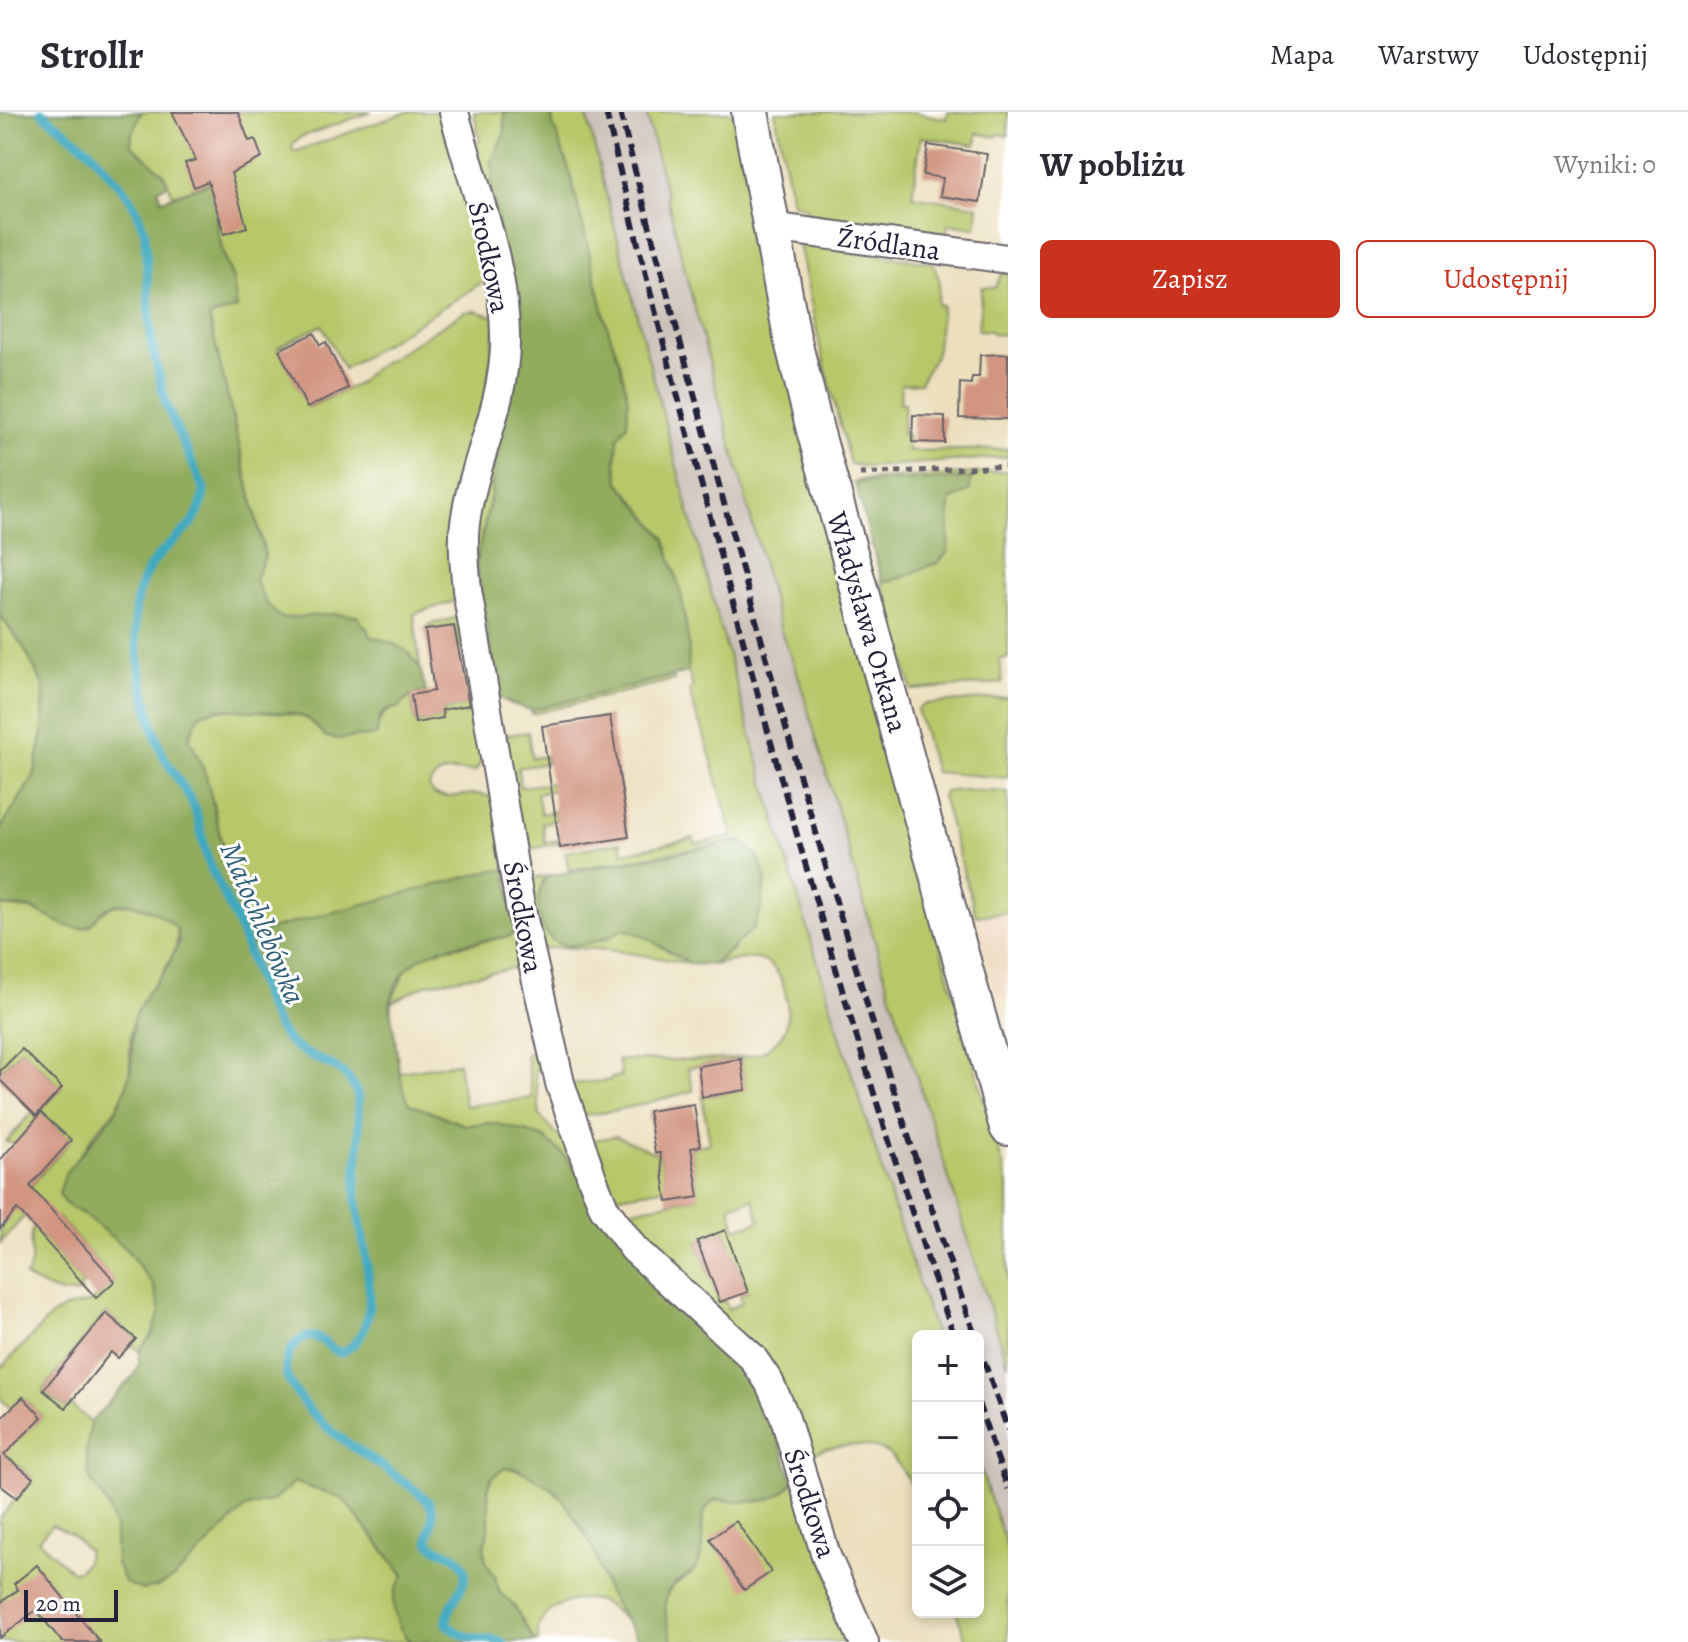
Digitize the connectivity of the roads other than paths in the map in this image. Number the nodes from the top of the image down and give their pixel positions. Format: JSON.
{"nodes":[{"id":1,"x":454,"y":112,"type":"edge"},
{"id":2,"x":750,"y":112,"type":"edge"},
{"id":3,"x":771,"y":227,"type":"junction"},
{"id":4,"x":1008,"y":259,"type":"edge"},
{"id":5,"x":1008,"y":1127,"type":"edge"},
{"id":6,"x":864,"y":1642,"type":"edge"}],
"edges":[{"from":1,"to":6,"type":"street","name":"Środkowa"},
{"from":2,"to":3,"type":"street","name":"Władysława Orkana"},
{"from":3,"to":4,"type":"street","name":"Źródlana"},
{"from":3,"to":5,"type":"street","name":"Władysława Orkana"}]}
